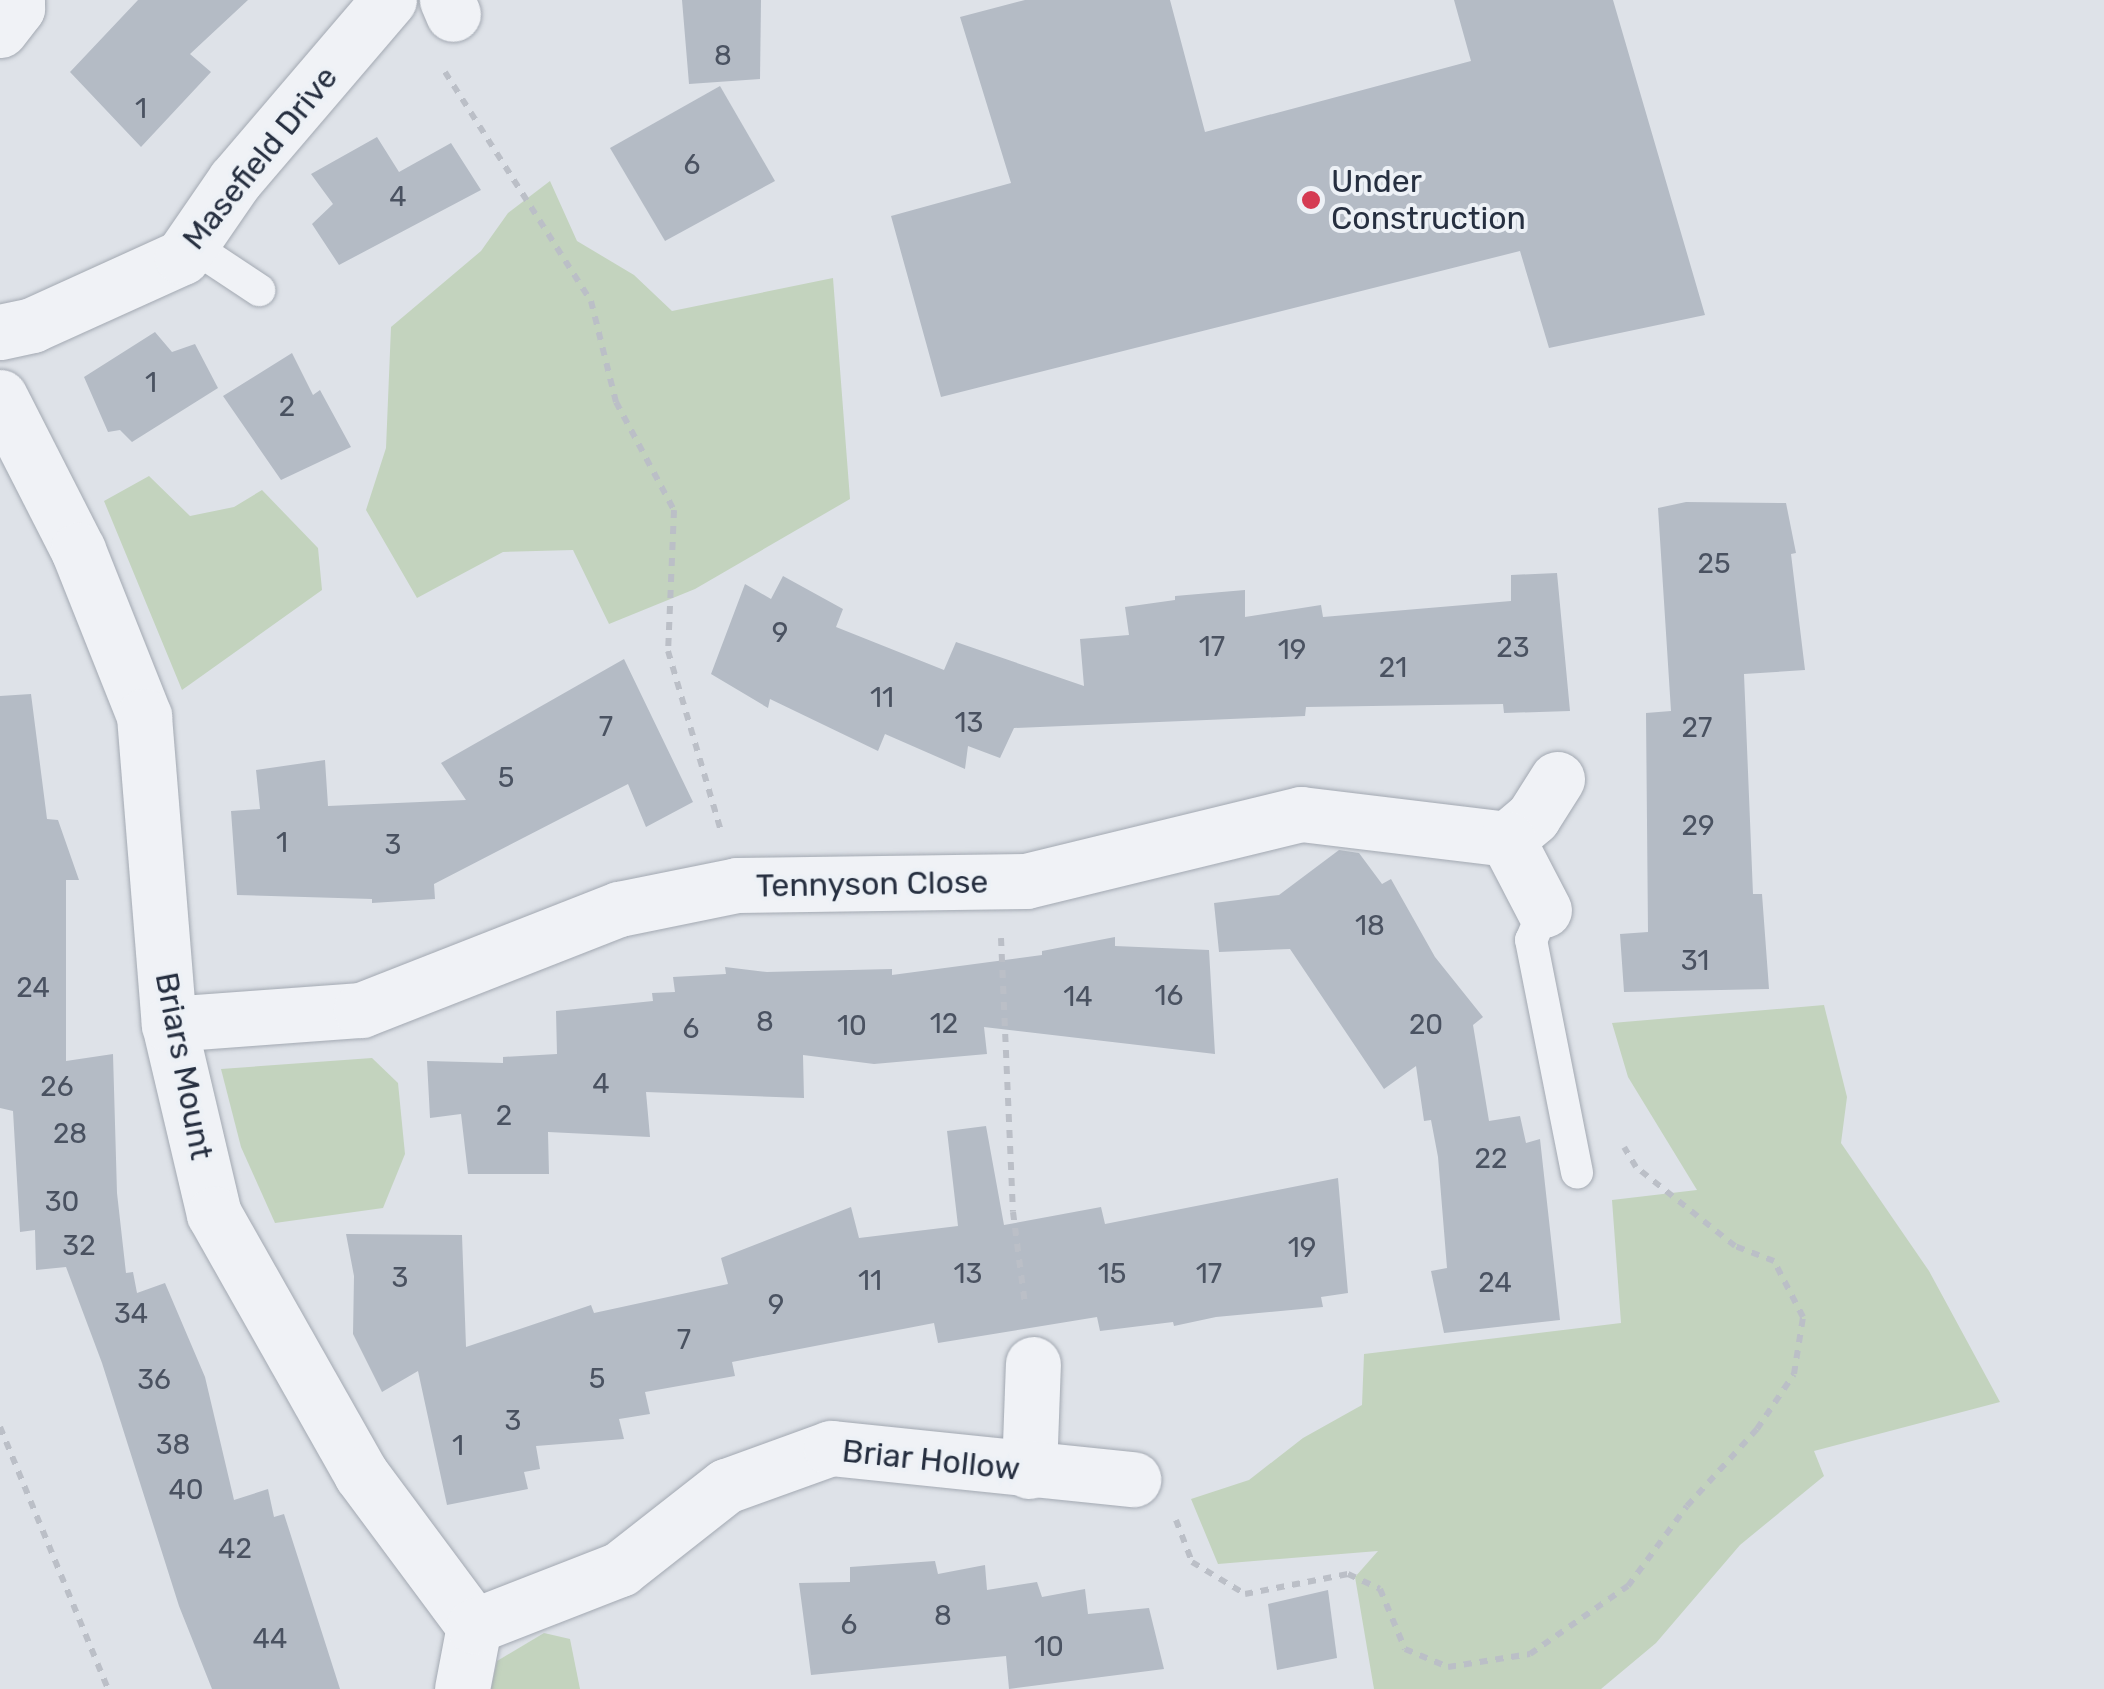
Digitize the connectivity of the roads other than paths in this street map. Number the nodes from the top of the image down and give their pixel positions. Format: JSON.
{"nodes":[{"id":1,"x":17,"y":0,"type":"edge"},
{"id":2,"x":388,"y":0,"type":"edge"},
{"id":3,"x":0,"y":30,"type":"edge"},
{"id":4,"x":191,"y":244,"type":"junction"},
{"id":5,"x":260,"y":290,"type":"dead end"},
{"id":6,"x":0,"y":332,"type":"edge"},
{"id":7,"x":0,"y":397,"type":"edge"},
{"id":8,"x":1557,"y":779,"type":"dead end"},
{"id":9,"x":1506,"y":839,"type":"junction"},
{"id":10,"x":1544,"y":910,"type":"joint"},
{"id":11,"x":169,"y":1024,"type":"junction"},
{"id":12,"x":1577,"y":1173,"type":"dead end"},
{"id":13,"x":1033,"y":1364,"type":"road end"},
{"id":14,"x":1029,"y":1471,"type":"junction"},
{"id":15,"x":1133,"y":1479,"type":"road end"},
{"id":16,"x":474,"y":1626,"type":"junction"},
{"id":17,"x":462,"y":1689,"type":"edge"}],
"edges":[{"from":1,"to":3,"type":"street"},
{"from":2,"to":4,"type":"street","name":"Masefield Drive"},
{"from":4,"to":5,"type":"lane"},
{"from":4,"to":6,"type":"street","name":"Masefield Drive"},
{"from":7,"to":11,"type":"street","name":"Briars Mount"},
{"from":8,"to":9,"type":"street"},
{"from":9,"to":10,"type":"street"},
{"from":9,"to":11,"type":"street","name":"Tennyson Close"},
{"from":10,"to":12,"type":"lane"},
{"from":11,"to":16,"type":"street","name":"Briars Mount"},
{"from":13,"to":14,"type":"street"},
{"from":14,"to":15,"type":"street","name":"Briar Hollow"},
{"from":14,"to":16,"type":"street","name":"Briar Hollow"},
{"from":16,"to":17,"type":"street"}]}
